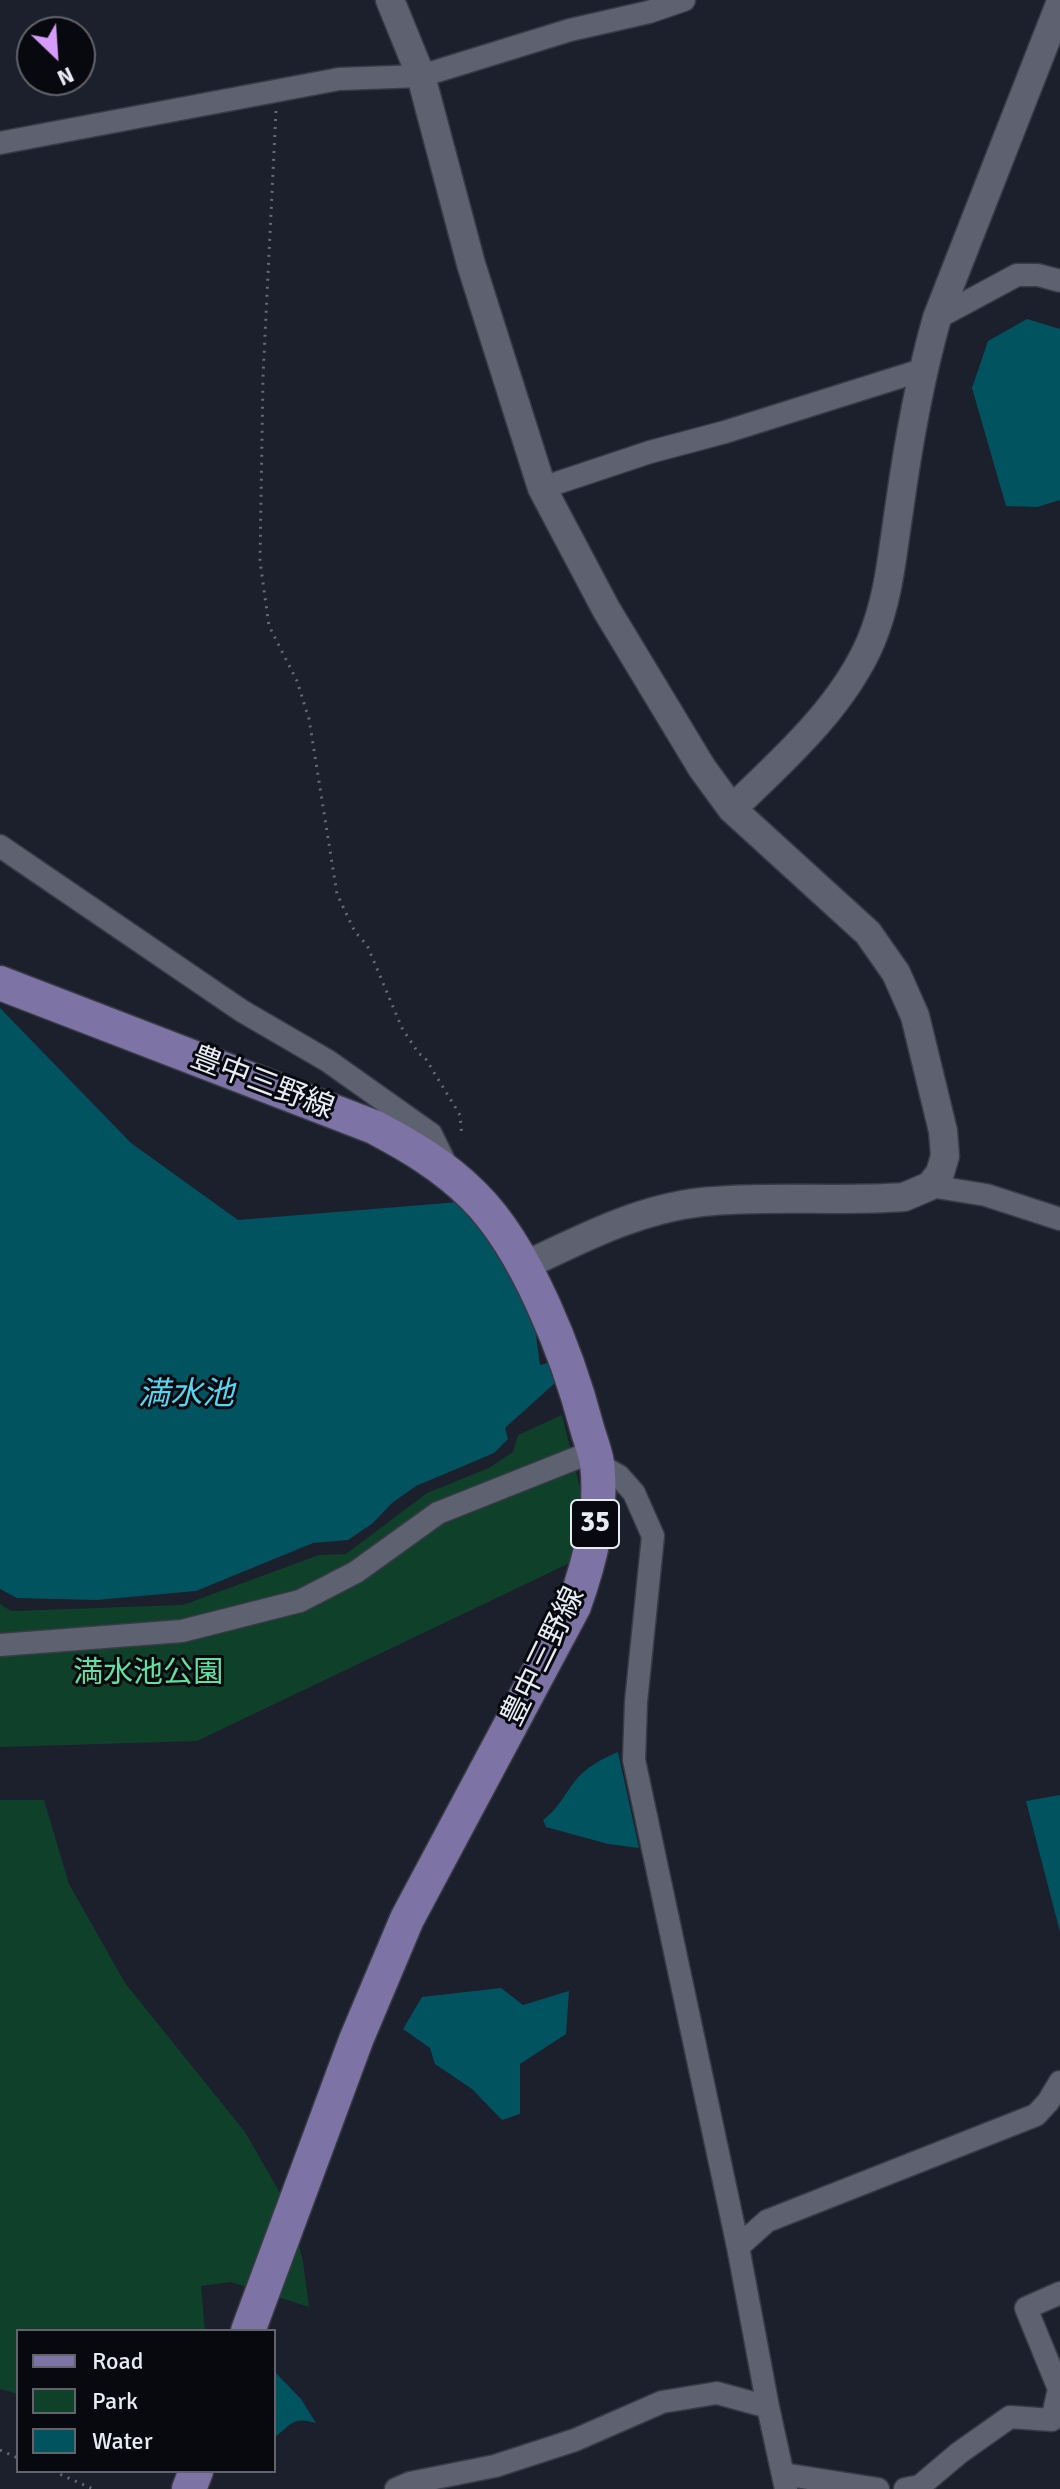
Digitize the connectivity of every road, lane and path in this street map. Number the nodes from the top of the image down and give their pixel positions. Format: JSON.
{"nodes":[{"id":1,"x":390,"y":0,"type":"edge"},
{"id":2,"x":684,"y":0,"type":"edge"},
{"id":3,"x":1060,"y":4,"type":"edge"},
{"id":4,"x":421,"y":76,"type":"junction"},
{"id":5,"x":276,"y":91,"type":"junction"},
{"id":6,"x":0,"y":143,"type":"edge"},
{"id":7,"x":1060,"y":281,"type":"edge"},
{"id":8,"x":937,"y":318,"type":"junction"},
{"id":9,"x":922,"y":370,"type":"junction"},
{"id":10,"x":542,"y":488,"type":"junction"},
{"id":11,"x":732,"y":809,"type":"junction"},
{"id":12,"x":0,"y":846,"type":"edge"},
{"id":13,"x":0,"y":983,"type":"edge"},
{"id":14,"x":462,"y":1137,"type":"dead end"},
{"id":15,"x":450,"y":1174,"type":"junction"},
{"id":16,"x":930,"y":1186,"type":"junction"},
{"id":17,"x":1060,"y":1219,"type":"edge"},
{"id":18,"x":524,"y":1266,"type":"junction"},
{"id":19,"x":595,"y":1457,"type":"junction"},
{"id":20,"x":0,"y":1645,"type":"edge"},
{"id":21,"x":1060,"y":2082,"type":"edge"},
{"id":22,"x":738,"y":2247,"type":"junction"},
{"id":23,"x":1060,"y":2293,"type":"edge"},
{"id":24,"x":249,"y":2329,"type":"edge"},
{"id":25,"x":768,"y":2407,"type":"junction"},
{"id":26,"x":57,"y":2473,"type":"edge"},
{"id":27,"x":785,"y":2481,"type":"edge"},
{"id":28,"x":93,"y":2489,"type":"edge"},
{"id":29,"x":396,"y":2489,"type":"edge"},
{"id":30,"x":878,"y":2489,"type":"edge"},
{"id":31,"x":905,"y":2489,"type":"edge"}],
"edges":[{"from":1,"to":4,"type":"street"},
{"from":2,"to":4,"type":"street"},
{"from":3,"to":8,"type":"street"},
{"from":4,"to":5,"type":"street"},
{"from":4,"to":10,"type":"street"},
{"from":5,"to":6,"type":"street"},
{"from":5,"to":14,"type":"path"},
{"from":7,"to":8,"type":"street"},
{"from":8,"to":9,"type":"street"},
{"from":9,"to":10,"type":"street"},
{"from":9,"to":11,"type":"street"},
{"from":10,"to":11,"type":"street"},
{"from":11,"to":16,"type":"street"},
{"from":12,"to":15,"type":"street"},
{"from":13,"to":15,"type":"main road","name":"豊中三野線","number":"35"},
{"from":15,"to":18,"type":"main road","name":"豊中三野線","number":"35"},
{"from":16,"to":17,"type":"street"},
{"from":16,"to":18,"type":"street"},
{"from":18,"to":19,"type":"main road","name":"豊中三野線","number":"35"},
{"from":19,"to":20,"type":"street"},
{"from":19,"to":22,"type":"street"},
{"from":19,"to":24,"type":"main road","name":"豊中三野線","number":"35"},
{"from":21,"to":22,"type":"street"},
{"from":22,"to":25,"type":"street"},
{"from":23,"to":31,"type":"street"},
{"from":25,"to":27,"type":"street"},
{"from":25,"to":29,"type":"street"},
{"from":26,"to":28,"type":"path"},
{"from":27,"to":30,"type":"street"}]}
